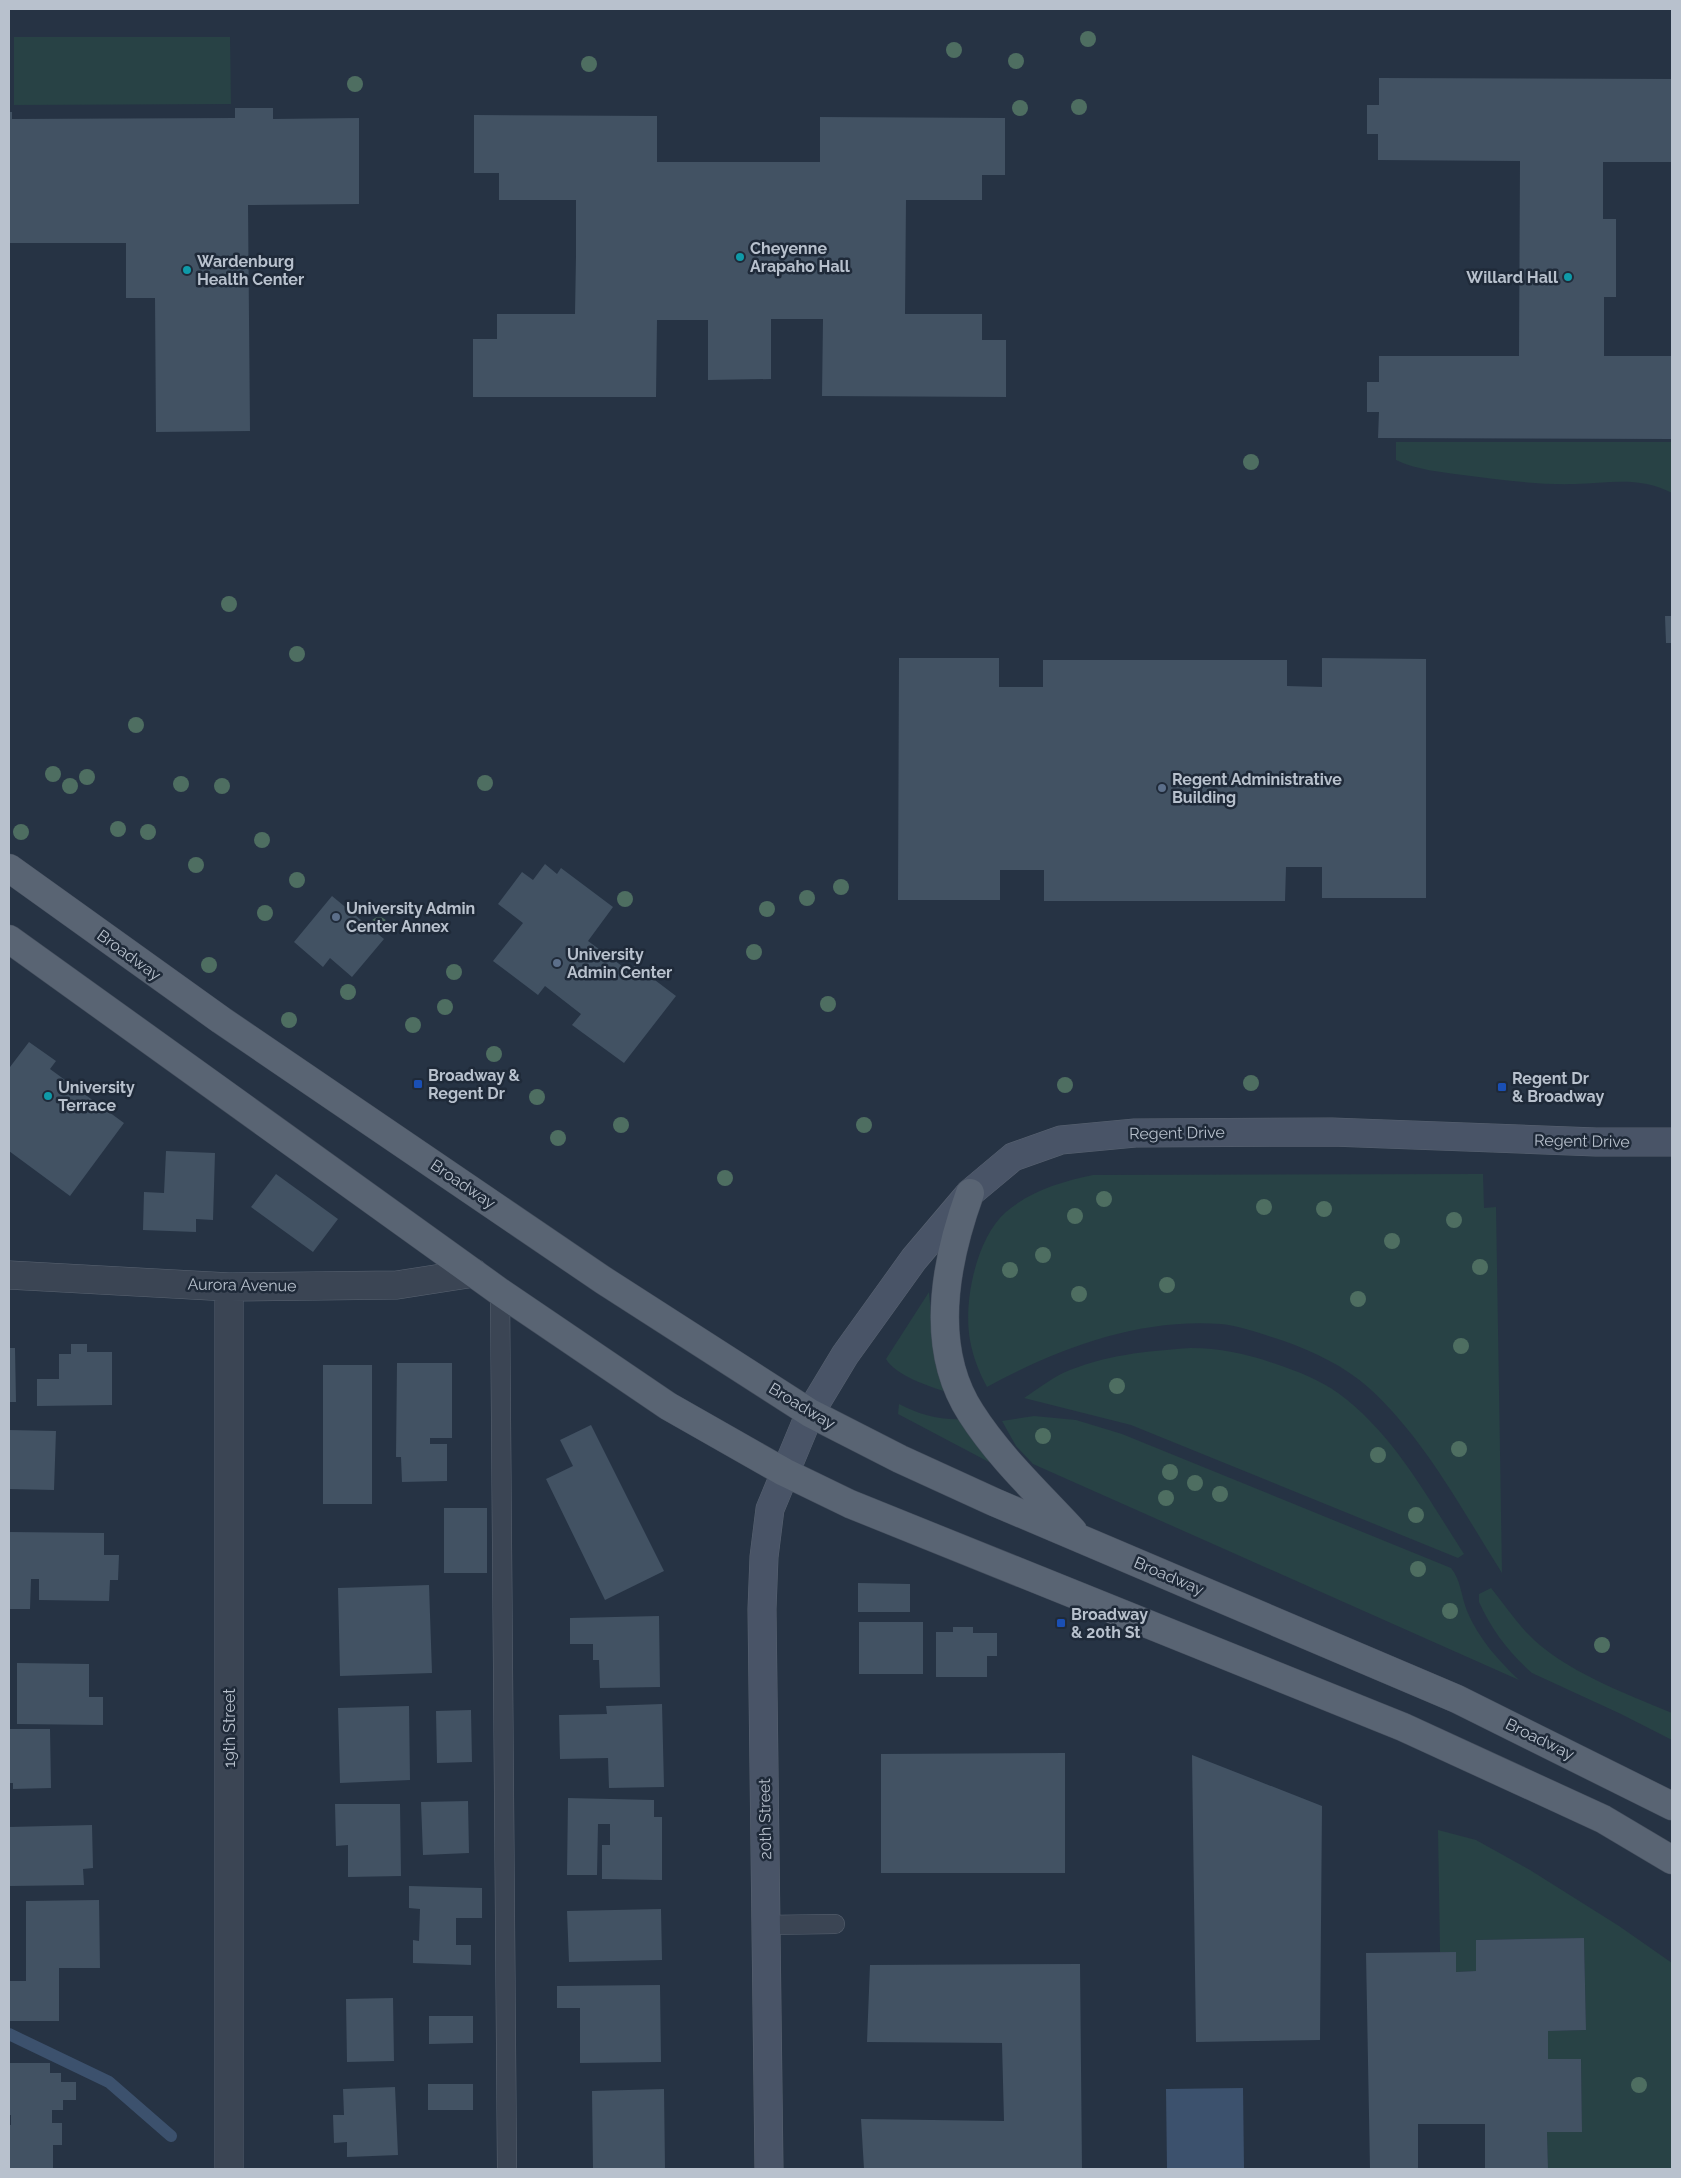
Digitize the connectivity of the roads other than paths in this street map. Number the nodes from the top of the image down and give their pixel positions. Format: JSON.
{"nodes":[{"id":1,"x":9,"y":868,"type":"edge"},
{"id":2,"x":9,"y":939,"type":"edge"},
{"id":3,"x":1672,"y":1142,"type":"edge"},
{"id":4,"x":970,"y":1193,"type":"junction"},
{"id":5,"x":474,"y":1273,"type":"junction"},
{"id":6,"x":9,"y":1275,"type":"edge"},
{"id":7,"x":229,"y":1287,"type":"junction"},
{"id":8,"x":500,"y":1292,"type":"junction"},
{"id":9,"x":810,"y":1413,"type":"junction"},
{"id":10,"x":784,"y":1472,"type":"junction"},
{"id":11,"x":1079,"y":1538,"type":"junction"},
{"id":12,"x":1672,"y":1806,"type":"edge"},
{"id":13,"x":1672,"y":1860,"type":"edge"},
{"id":14,"x":835,"y":1924,"type":"dead end"},
{"id":15,"x":766,"y":1925,"type":"junction"},
{"id":16,"x":229,"y":2169,"type":"edge"},
{"id":17,"x":507,"y":2169,"type":"edge"},
{"id":18,"x":769,"y":2169,"type":"edge"}],
"edges":[{"from":1,"to":9,"type":"main road","name":"Broadway"},
{"from":2,"to":5,"type":"main road"},
{"from":3,"to":4,"type":"street","name":"Regent Drive"},
{"from":4,"to":9,"type":"street","name":"Regent Drive"},
{"from":4,"to":11,"type":"main road"},
{"from":5,"to":7,"type":"street","name":"Aurora Avenue"},
{"from":5,"to":8,"type":"main road"},
{"from":6,"to":7,"type":"street","name":"Aurora Avenue"},
{"from":7,"to":16,"type":"street","name":"19th Street"},
{"from":8,"to":10,"type":"main road"},
{"from":8,"to":17,"type":"lane"},
{"from":9,"to":10,"type":"street","name":"20th Street"},
{"from":9,"to":11,"type":"main road","name":"Broadway"},
{"from":10,"to":13,"type":"main road"},
{"from":10,"to":15,"type":"street","name":"20th Street"},
{"from":11,"to":12,"type":"main road","name":"Broadway"},
{"from":14,"to":15,"type":"lane"},
{"from":15,"to":18,"type":"street","name":"20th Street"}]}
